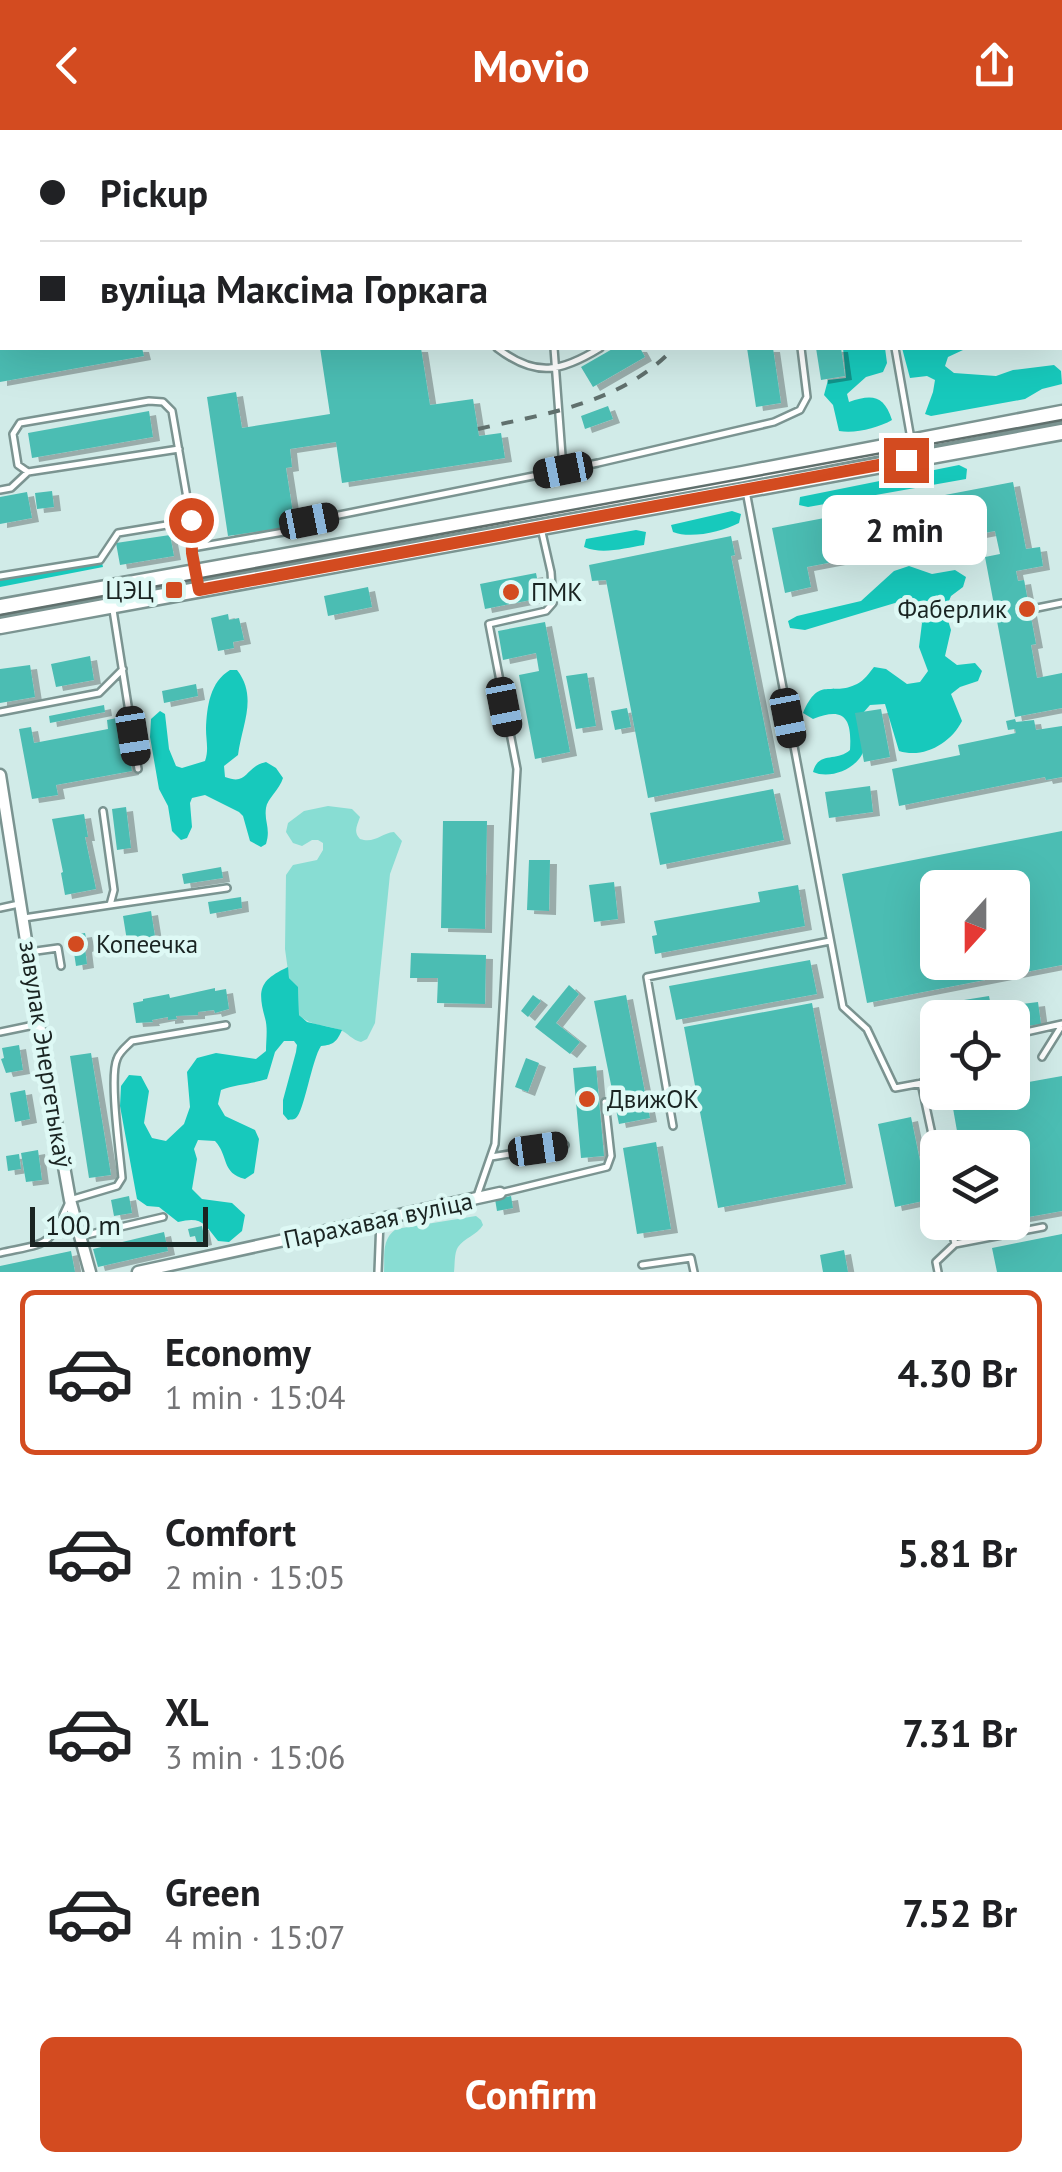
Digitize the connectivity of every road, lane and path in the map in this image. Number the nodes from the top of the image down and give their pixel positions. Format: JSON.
{"nodes":[{"id":1,"x":500,"y":350,"type":"edge"},
{"id":2,"x":554,"y":350,"type":"edge"},
{"id":3,"x":596,"y":350,"type":"edge"},
{"id":4,"x":800,"y":350,"type":"edge"},
{"id":5,"x":895,"y":350,"type":"edge"},
{"id":6,"x":556,"y":369,"type":"junction"},
{"id":7,"x":1062,"y":413,"type":"edge"},
{"id":8,"x":1062,"y":432,"type":"edge"},
{"id":9,"x":911,"y":442,"type":"junction"},
{"id":10,"x":178,"y":449,"type":"junction"},
{"id":11,"x":914,"y":459,"type":"junction"},
{"id":12,"x":563,"y":470,"type":"junction"},
{"id":13,"x":28,"y":472,"type":"junction"},
{"id":14,"x":743,"y":474,"type":"junction"},
{"id":15,"x":0,"y":490,"type":"edge"},
{"id":16,"x":746,"y":490,"type":"junction"},
{"id":17,"x":191,"y":520,"type":"junction"},
{"id":18,"x":541,"y":528,"type":"junction"},
{"id":19,"x":192,"y":548,"type":"junction"},
{"id":20,"x":196,"y":571,"type":"junction"},
{"id":21,"x":0,"y":576,"type":"edge"},
{"id":22,"x":109,"y":586,"type":"junction"},
{"id":23,"x":199,"y":590,"type":"junction"},
{"id":24,"x":1062,"y":603,"type":"edge"},
{"id":25,"x":0,"y":606,"type":"edge"},
{"id":26,"x":113,"y":606,"type":"junction"},
{"id":27,"x":1037,"y":608,"type":"dead end"},
{"id":28,"x":0,"y":626,"type":"edge"},
{"id":29,"x":130,"y":656,"type":"dead end"},
{"id":30,"x":121,"y":658,"type":"junction"},
{"id":31,"x":123,"y":669,"type":"junction"},
{"id":32,"x":0,"y":712,"type":"edge"},
{"id":33,"x":138,"y":769,"type":"dead end"},
{"id":34,"x":0,"y":775,"type":"edge"},
{"id":35,"x":103,"y":811,"type":"dead end"},
{"id":36,"x":227,"y":888,"type":"dead end"},
{"id":37,"x":22,"y":903,"type":"junction"},
{"id":38,"x":110,"y":904,"type":"junction"},
{"id":39,"x":0,"y":908,"type":"edge"},
{"id":40,"x":24,"y":918,"type":"junction"},
{"id":41,"x":830,"y":942,"type":"junction"},
{"id":42,"x":29,"y":952,"type":"junction"},
{"id":43,"x":61,"y":966,"type":"dead end"},
{"id":44,"x":39,"y":1024,"type":"junction"},
{"id":45,"x":226,"y":1025,"type":"dead end"},
{"id":46,"x":1062,"y":1025,"type":"edge"},
{"id":47,"x":1030,"y":1031,"type":"edge"},
{"id":48,"x":0,"y":1032,"type":"edge"},
{"id":49,"x":1042,"y":1057,"type":"dead end"},
{"id":50,"x":920,"y":1083,"type":"edge"},
{"id":51,"x":605,"y":1102,"type":"dead end"},
{"id":52,"x":672,"y":1126,"type":"dead end"},
{"id":53,"x":565,"y":1145,"type":"dead end"},
{"id":54,"x":492,"y":1157,"type":"junction"},
{"id":55,"x":500,"y":1192,"type":"joint"},
{"id":56,"x":476,"y":1199,"type":"junction"},
{"id":57,"x":70,"y":1200,"type":"junction"},
{"id":58,"x":163,"y":1217,"type":"dead end"},
{"id":59,"x":380,"y":1220,"type":"junction"},
{"id":60,"x":1043,"y":1227,"type":"dead end"},
{"id":61,"x":79,"y":1237,"type":"junction"},
{"id":62,"x":953,"y":1240,"type":"edge"},
{"id":63,"x":954,"y":1244,"type":"junction"},
{"id":64,"x":0,"y":1254,"type":"edge"},
{"id":65,"x":642,"y":1265,"type":"dead end"},
{"id":66,"x":90,"y":1272,"type":"edge"},
{"id":67,"x":138,"y":1272,"type":"edge"},
{"id":68,"x":378,"y":1272,"type":"edge"},
{"id":69,"x":694,"y":1272,"type":"edge"},
{"id":70,"x":938,"y":1272,"type":"edge"}],
"edges":[{"from":1,"to":6,"type":"lane"},
{"from":2,"to":6,"type":"lane"},
{"from":3,"to":6,"type":"lane"},
{"from":4,"to":12,"type":"lane"},
{"from":5,"to":9,"type":"lane"},
{"from":6,"to":12,"type":"lane"},
{"from":7,"to":9,"type":"main road"},
{"from":8,"to":11,"type":"main road"},
{"from":9,"to":11,"type":"street"},
{"from":9,"to":14,"type":"main road"},
{"from":10,"to":13,"type":"lane"},
{"from":10,"to":13,"type":"lane"},
{"from":10,"to":17,"type":"lane"},
{"from":11,"to":16,"type":"main road"},
{"from":12,"to":19,"type":"lane"},
{"from":13,"to":15,"type":"lane"},
{"from":14,"to":16,"type":"street"},
{"from":14,"to":20,"type":"main road"},
{"from":16,"to":18,"type":"main road"},
{"from":16,"to":41,"type":"lane"},
{"from":17,"to":19,"type":"lane"},
{"from":17,"to":21,"type":"lane"},
{"from":18,"to":23,"type":"main road"},
{"from":18,"to":54,"type":"lane"},
{"from":19,"to":20,"type":"lane"},
{"from":20,"to":22,"type":"main road"},
{"from":20,"to":23,"type":"lane"},
{"from":22,"to":25,"type":"main road"},
{"from":22,"to":26,"type":"street"},
{"from":23,"to":26,"type":"main road"},
{"from":24,"to":27,"type":"lane"},
{"from":26,"to":28,"type":"main road"},
{"from":26,"to":30,"type":"lane"},
{"from":29,"to":30,"type":"lane"},
{"from":30,"to":31,"type":"lane"},
{"from":31,"to":32,"type":"lane"},
{"from":31,"to":33,"type":"lane"},
{"from":34,"to":37,"type":"street","name":"завулак Энергетыкаў"},
{"from":35,"to":38,"type":"lane"},
{"from":36,"to":38,"type":"lane"},
{"from":37,"to":39,"type":"lane"},
{"from":37,"to":40,"type":"street","name":"завулак Энергетыкаў"},
{"from":38,"to":40,"type":"lane"},
{"from":40,"to":42,"type":"street","name":"завулак Энергетыкаў"},
{"from":41,"to":50,"type":"lane"},
{"from":41,"to":52,"type":"lane"},
{"from":42,"to":43,"type":"lane"},
{"from":42,"to":44,"type":"street","name":"завулак Энергетыкаў"},
{"from":44,"to":48,"type":"lane"},
{"from":44,"to":57,"type":"street","name":"завулак Энергетыкаў"},
{"from":45,"to":57,"type":"lane"},
{"from":46,"to":47,"type":"lane"},
{"from":46,"to":49,"type":"lane"},
{"from":51,"to":55,"type":"lane"},
{"from":53,"to":54,"type":"lane"},
{"from":54,"to":56,"type":"lane"},
{"from":55,"to":56,"type":"street","name":"Парахавая вуліца"},
{"from":56,"to":59,"type":"street","name":"Парахавая вуліца"},
{"from":57,"to":61,"type":"street","name":"завулак Энергетыкаў"},
{"from":57,"to":64,"type":"lane"},
{"from":58,"to":61,"type":"lane"},
{"from":59,"to":67,"type":"street","name":"Парахавая вуліца"},
{"from":59,"to":68,"type":"lane"},
{"from":60,"to":63,"type":"lane"},
{"from":61,"to":66,"type":"street","name":"завулак Энергетыкаў"},
{"from":62,"to":63,"type":"lane"},
{"from":63,"to":70,"type":"lane"},
{"from":65,"to":69,"type":"lane"}]}
